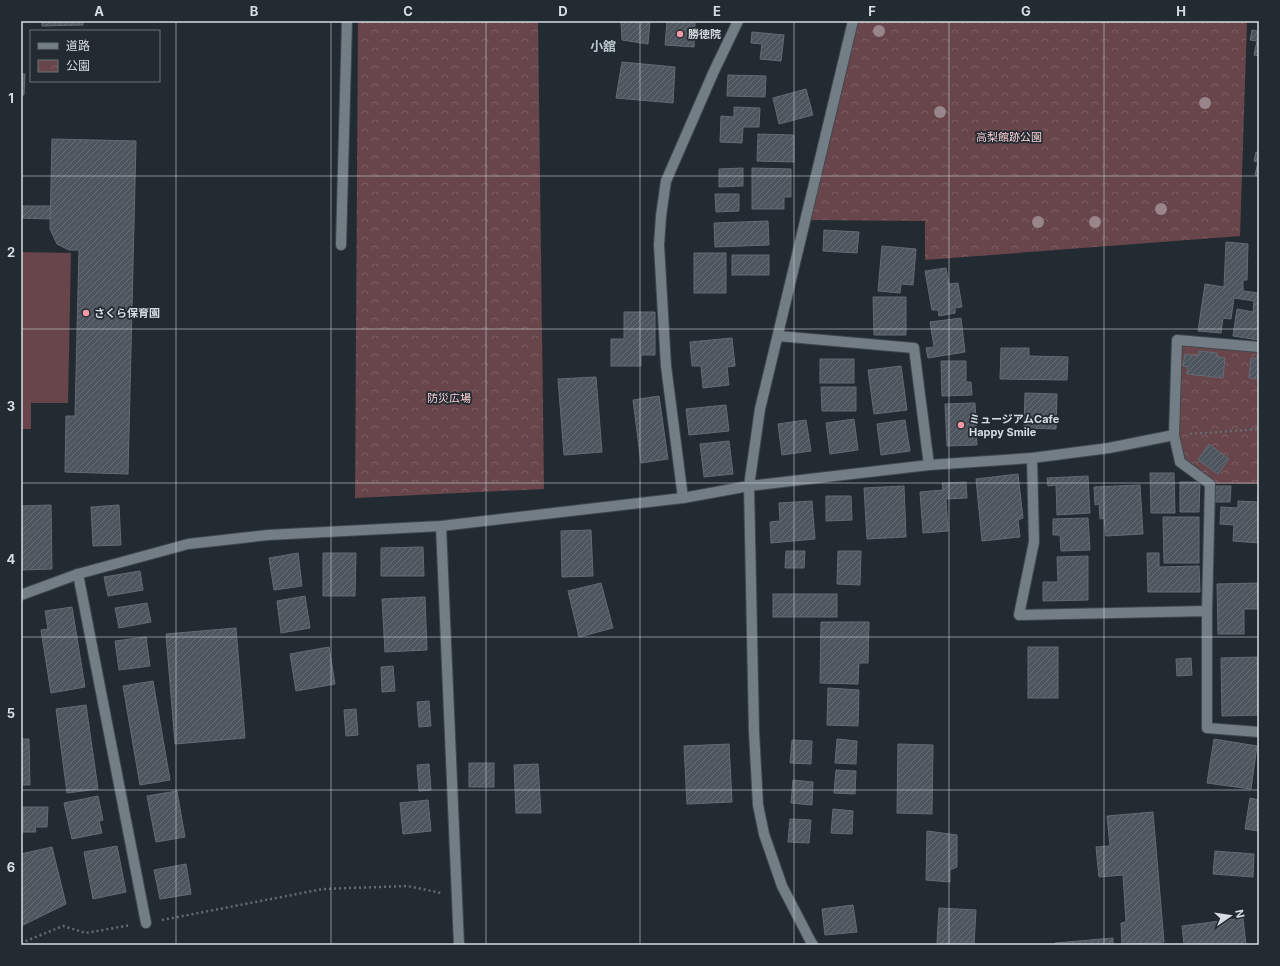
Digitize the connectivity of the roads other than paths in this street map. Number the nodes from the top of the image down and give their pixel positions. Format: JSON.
{"nodes":[{"id":1,"x":347,"y":21,"type":"edge"},
{"id":2,"x":738,"y":21,"type":"edge"},
{"id":3,"x":853,"y":21,"type":"edge"},
{"id":4,"x":341,"y":245,"type":"dead end"},
{"id":5,"x":778,"y":336,"type":"junction"},
{"id":6,"x":1259,"y":347,"type":"edge"},
{"id":7,"x":1174,"y":435,"type":"junction"},
{"id":8,"x":1032,"y":458,"type":"junction"},
{"id":9,"x":928,"y":465,"type":"junction"},
{"id":10,"x":749,"y":486,"type":"junction"},
{"id":11,"x":683,"y":498,"type":"junction"},
{"id":12,"x":441,"y":526,"type":"junction"},
{"id":13,"x":78,"y":574,"type":"junction"},
{"id":14,"x":21,"y":595,"type":"edge"},
{"id":15,"x":1207,"y":611,"type":"junction"},
{"id":16,"x":1259,"y":732,"type":"edge"},
{"id":17,"x":146,"y":923,"type":"road end"},
{"id":18,"x":459,"y":945,"type":"edge"},
{"id":19,"x":814,"y":945,"type":"edge"}],
"edges":[{"from":1,"to":4,"type":"street"},
{"from":2,"to":11,"type":"street"},
{"from":3,"to":5,"type":"street"},
{"from":5,"to":9,"type":"street"},
{"from":5,"to":10,"type":"street"},
{"from":6,"to":7,"type":"street"},
{"from":7,"to":8,"type":"street"},
{"from":7,"to":15,"type":"street"},
{"from":8,"to":9,"type":"street"},
{"from":8,"to":15,"type":"street"},
{"from":9,"to":10,"type":"street"},
{"from":10,"to":11,"type":"street"},
{"from":10,"to":19,"type":"street"},
{"from":11,"to":12,"type":"street"},
{"from":12,"to":13,"type":"street"},
{"from":12,"to":18,"type":"street"},
{"from":13,"to":14,"type":"street"},
{"from":13,"to":17,"type":"street"},
{"from":15,"to":16,"type":"street"}]}
